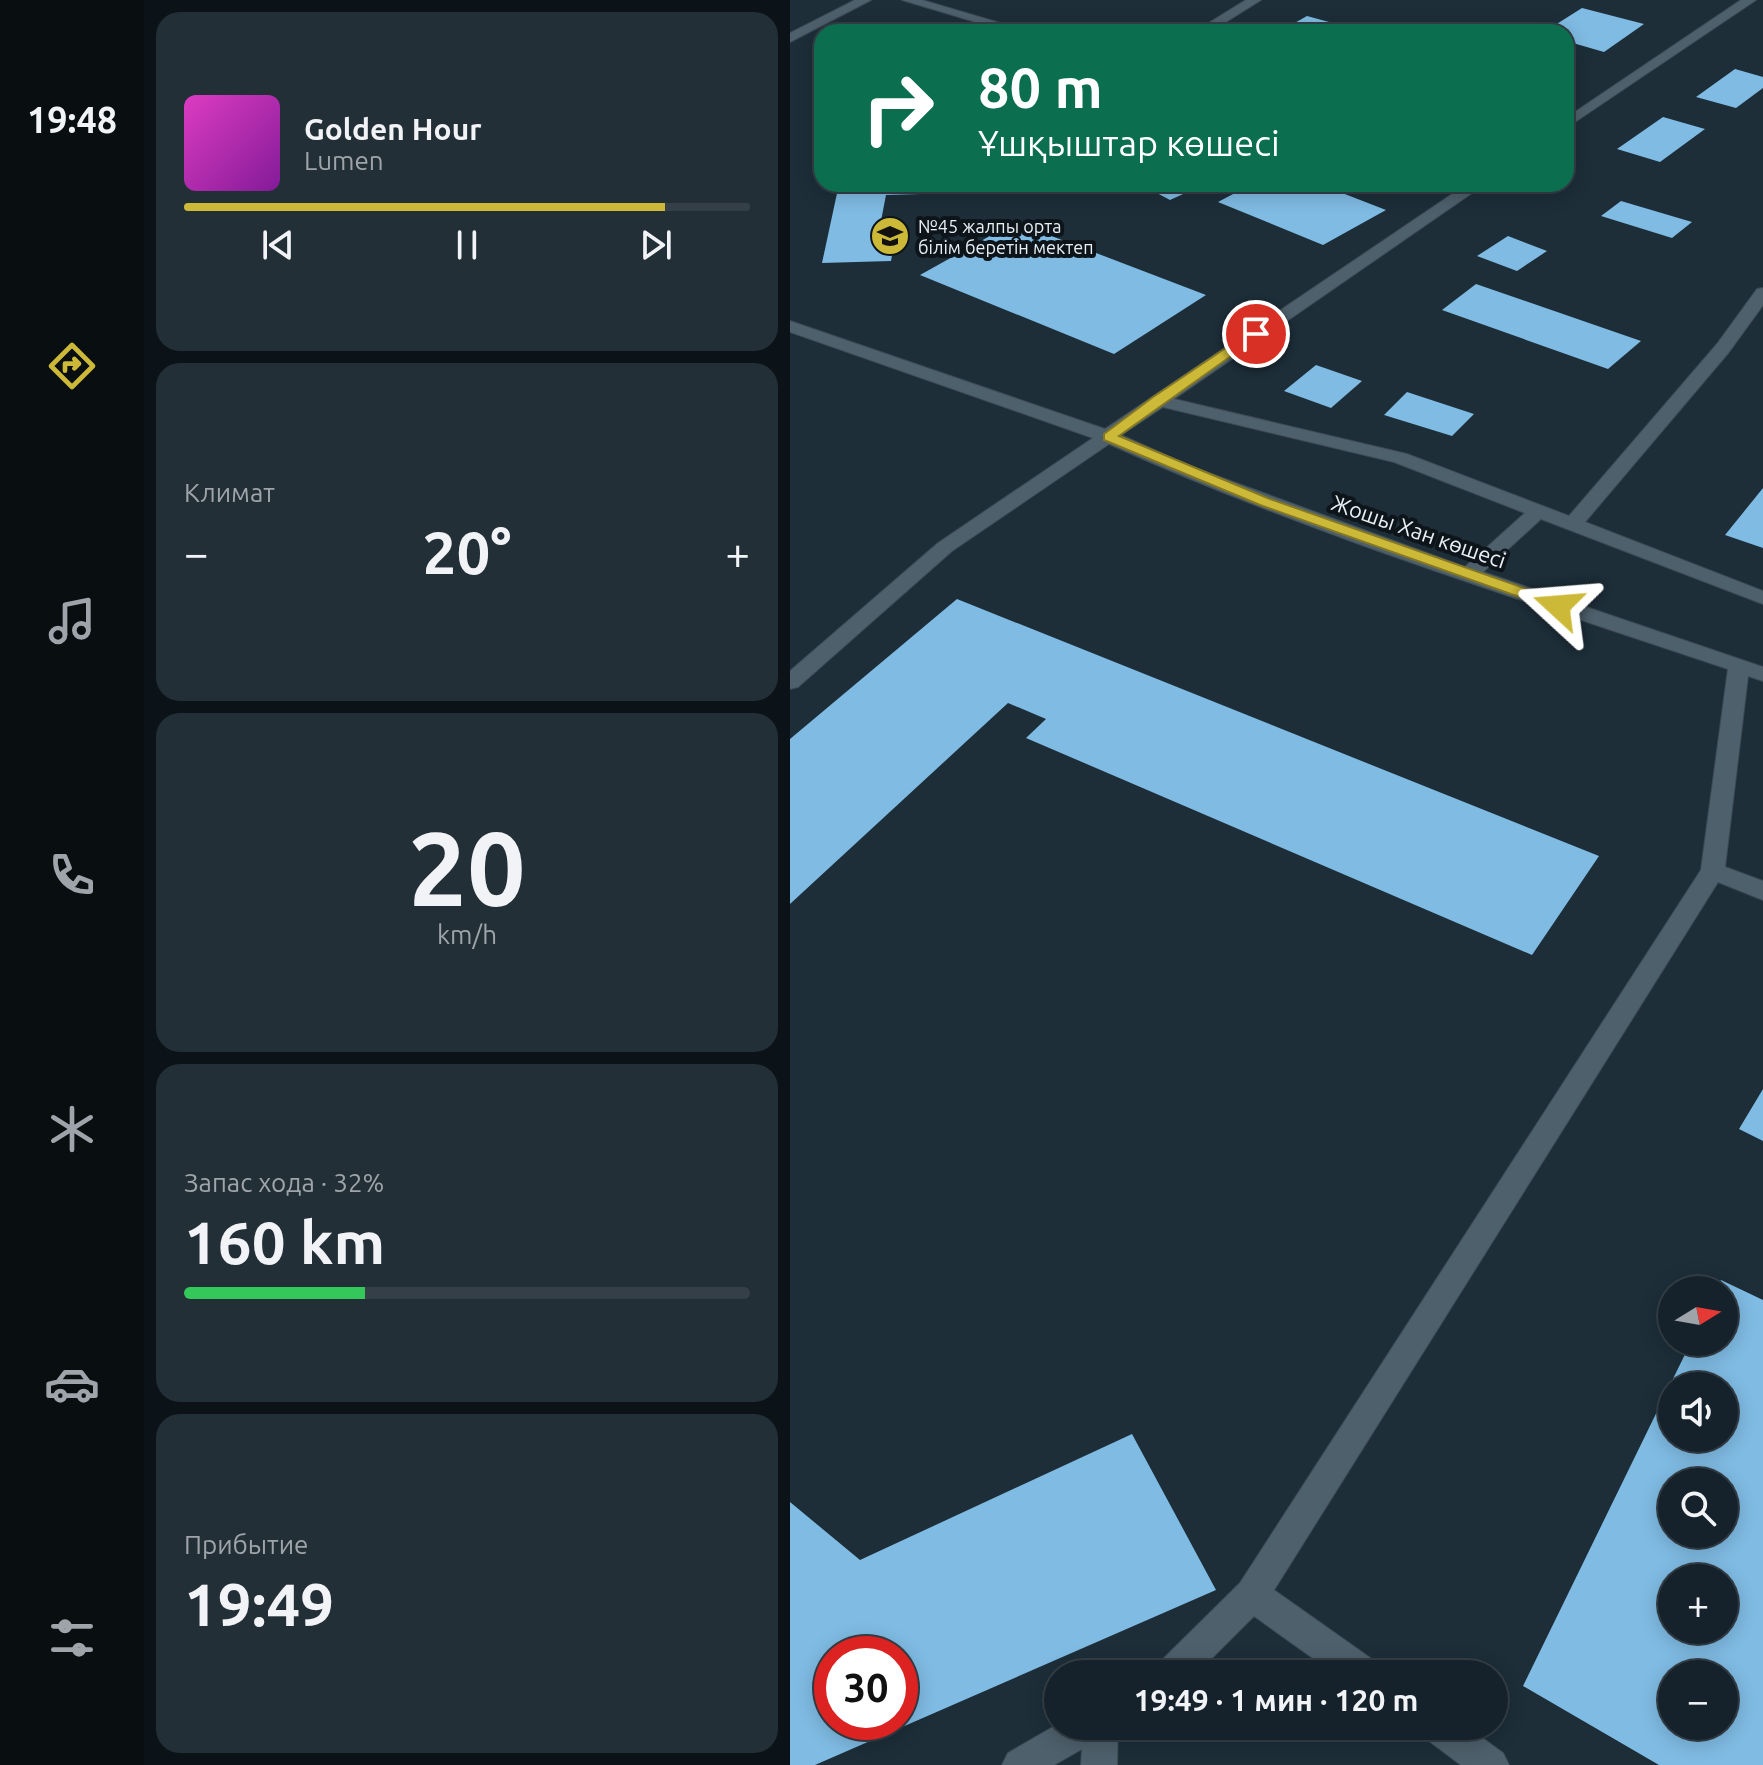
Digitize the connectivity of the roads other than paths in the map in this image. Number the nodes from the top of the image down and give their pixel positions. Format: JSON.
{"nodes":[{"id":1,"x":865,"y":0,"type":"edge"},
{"id":2,"x":908,"y":0,"type":"edge"},
{"id":3,"x":1255,"y":0,"type":"edge"},
{"id":4,"x":1750,"y":0,"type":"edge"},
{"id":5,"x":818,"y":24,"type":"edge"},
{"id":6,"x":995,"y":24,"type":"edge"},
{"id":7,"x":1214,"y":24,"type":"edge"},
{"id":8,"x":814,"y":26,"type":"edge"},
{"id":9,"x":790,"y":38,"type":"edge"},
{"id":10,"x":1574,"y":119,"type":"edge"},
{"id":11,"x":1465,"y":192,"type":"edge"},
{"id":12,"x":1763,"y":293,"type":"edge"},
{"id":13,"x":790,"y":326,"type":"edge"},
{"id":14,"x":1157,"y":400,"type":"junction"},
{"id":15,"x":1109,"y":437,"type":"junction"},
{"id":16,"x":1539,"y":510,"type":"junction"},
{"id":17,"x":1574,"y":523,"type":"junction"},
{"id":18,"x":1469,"y":574,"type":"junction"},
{"id":19,"x":1763,"y":598,"type":"edge"},
{"id":20,"x":1739,"y":666,"type":"junction"},
{"id":21,"x":1763,"y":674,"type":"edge"},
{"id":22,"x":790,"y":682,"type":"edge"},
{"id":23,"x":1713,"y":871,"type":"junction"},
{"id":24,"x":1763,"y":891,"type":"edge"},
{"id":25,"x":1252,"y":1595,"type":"junction"},
{"id":26,"x":1186,"y":1660,"type":"edge"},
{"id":27,"x":1344,"y":1660,"type":"edge"},
{"id":28,"x":1064,"y":1740,"type":"edge"},
{"id":29,"x":1100,"y":1740,"type":"edge"},
{"id":30,"x":1456,"y":1740,"type":"edge"},
{"id":31,"x":1020,"y":1765,"type":"edge"},
{"id":32,"x":1099,"y":1765,"type":"edge"},
{"id":33,"x":1491,"y":1765,"type":"edge"}],
"edges":[{"from":1,"to":5,"type":"street"},
{"from":2,"to":6,"type":"street"},
{"from":3,"to":7,"type":"street"},
{"from":4,"to":10,"type":"street"},
{"from":8,"to":9,"type":"street"},
{"from":11,"to":14,"type":"street"},
{"from":12,"to":17,"type":"street"},
{"from":13,"to":15,"type":"street","name":"Жошы Хан көшесі"},
{"from":14,"to":15,"type":"street"},
{"from":14,"to":16,"type":"street"},
{"from":15,"to":18,"type":"street","name":"Жошы Хан көшесі"},
{"from":15,"to":22,"type":"street"},
{"from":16,"to":17,"type":"street"},
{"from":16,"to":18,"type":"street"},
{"from":17,"to":19,"type":"street"},
{"from":18,"to":20,"type":"street","name":"Жошы Хан көшесі"},
{"from":20,"to":21,"type":"street","name":"Жошы Хан көшесі"},
{"from":20,"to":23,"type":"street"},
{"from":23,"to":24,"type":"street"},
{"from":23,"to":25,"type":"street"},
{"from":25,"to":26,"type":"street"},
{"from":25,"to":27,"type":"street"},
{"from":28,"to":31,"type":"street"},
{"from":29,"to":32,"type":"street"},
{"from":30,"to":33,"type":"street"}]}
